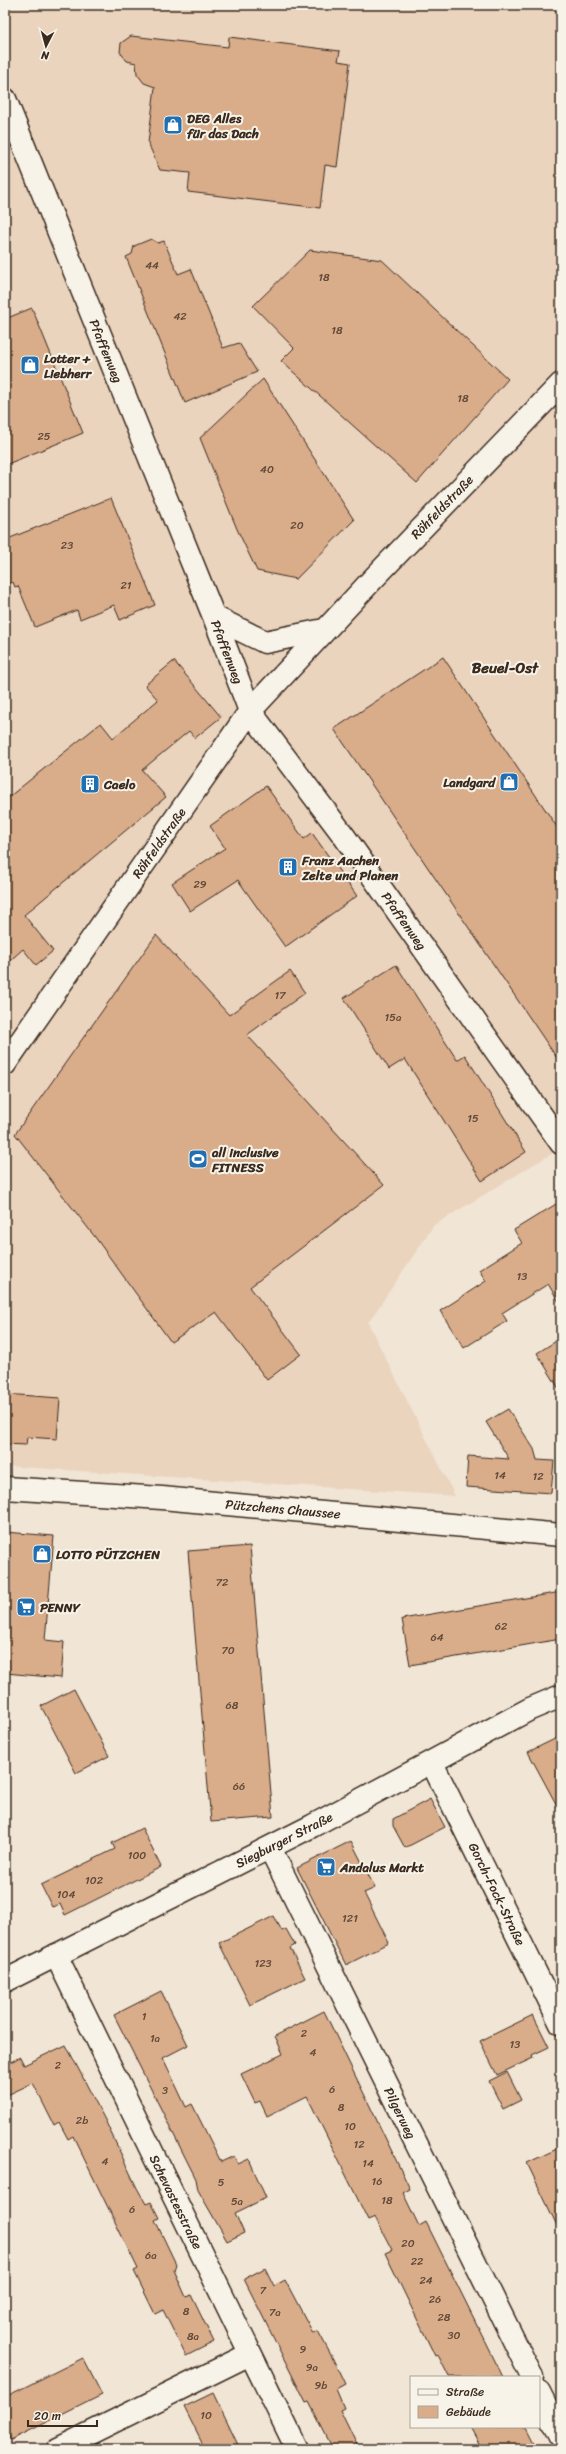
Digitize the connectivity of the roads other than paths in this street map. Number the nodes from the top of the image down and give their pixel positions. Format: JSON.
{"nodes":[{"id":1,"x":5,"y":99,"type":"edge"},
{"id":2,"x":561,"y":384,"type":"edge"},
{"id":3,"x":214,"y":617,"type":"junction"},
{"id":4,"x":324,"y":630,"type":"junction"},
{"id":5,"x":250,"y":711,"type":"junction"},
{"id":6,"x":5,"y":1064,"type":"edge"},
{"id":7,"x":561,"y":1143,"type":"edge"},
{"id":8,"x":5,"y":1488,"type":"edge"},
{"id":9,"x":561,"y":1535,"type":"edge"},
{"id":10,"x":561,"y":1696,"type":"edge"},
{"id":11,"x":432,"y":1763,"type":"junction"},
{"id":12,"x":270,"y":1848,"type":"junction"},
{"id":13,"x":56,"y":1955,"type":"junction"},
{"id":14,"x":5,"y":1981,"type":"edge"},
{"id":15,"x":561,"y":2024,"type":"edge"},
{"id":16,"x":250,"y":2354,"type":"junction"},
{"id":17,"x":532,"y":2376,"type":"edge"},
{"id":18,"x":540,"y":2394,"type":"edge"},
{"id":19,"x":561,"y":2436,"type":"edge"},
{"id":20,"x":58,"y":2449,"type":"edge"},
{"id":21,"x":297,"y":2449,"type":"edge"}],
"edges":[{"from":1,"to":3,"type":"street","name":"Pfaffenweg"},
{"from":2,"to":4,"type":"street","name":"Röhfeldstraße"},
{"from":3,"to":4,"type":"street"},
{"from":3,"to":5,"type":"street","name":"Pfaffenweg"},
{"from":4,"to":5,"type":"street","name":"Röhfeldstraße"},
{"from":5,"to":6,"type":"street","name":"Röhfeldstraße"},
{"from":5,"to":7,"type":"street","name":"Pfaffenweg"},
{"from":8,"to":9,"type":"street","name":"Pützchens Chaussee"},
{"from":10,"to":11,"type":"street","name":"Siegburger Straße"},
{"from":11,"to":12,"type":"street","name":"Siegburger Straße"},
{"from":11,"to":15,"type":"street","name":"Gorch-Fock-Straße"},
{"from":12,"to":13,"type":"street","name":"Siegburger Straße"},
{"from":12,"to":17,"type":"street","name":"Pilgerweg"},
{"from":13,"to":14,"type":"street","name":"Siegburger Straße"},
{"from":13,"to":16,"type":"street","name":"Schevastesstraße"},
{"from":16,"to":20,"type":"street"},
{"from":16,"to":21,"type":"street","name":"Schevastesstraße"},
{"from":18,"to":19,"type":"street"}]}
